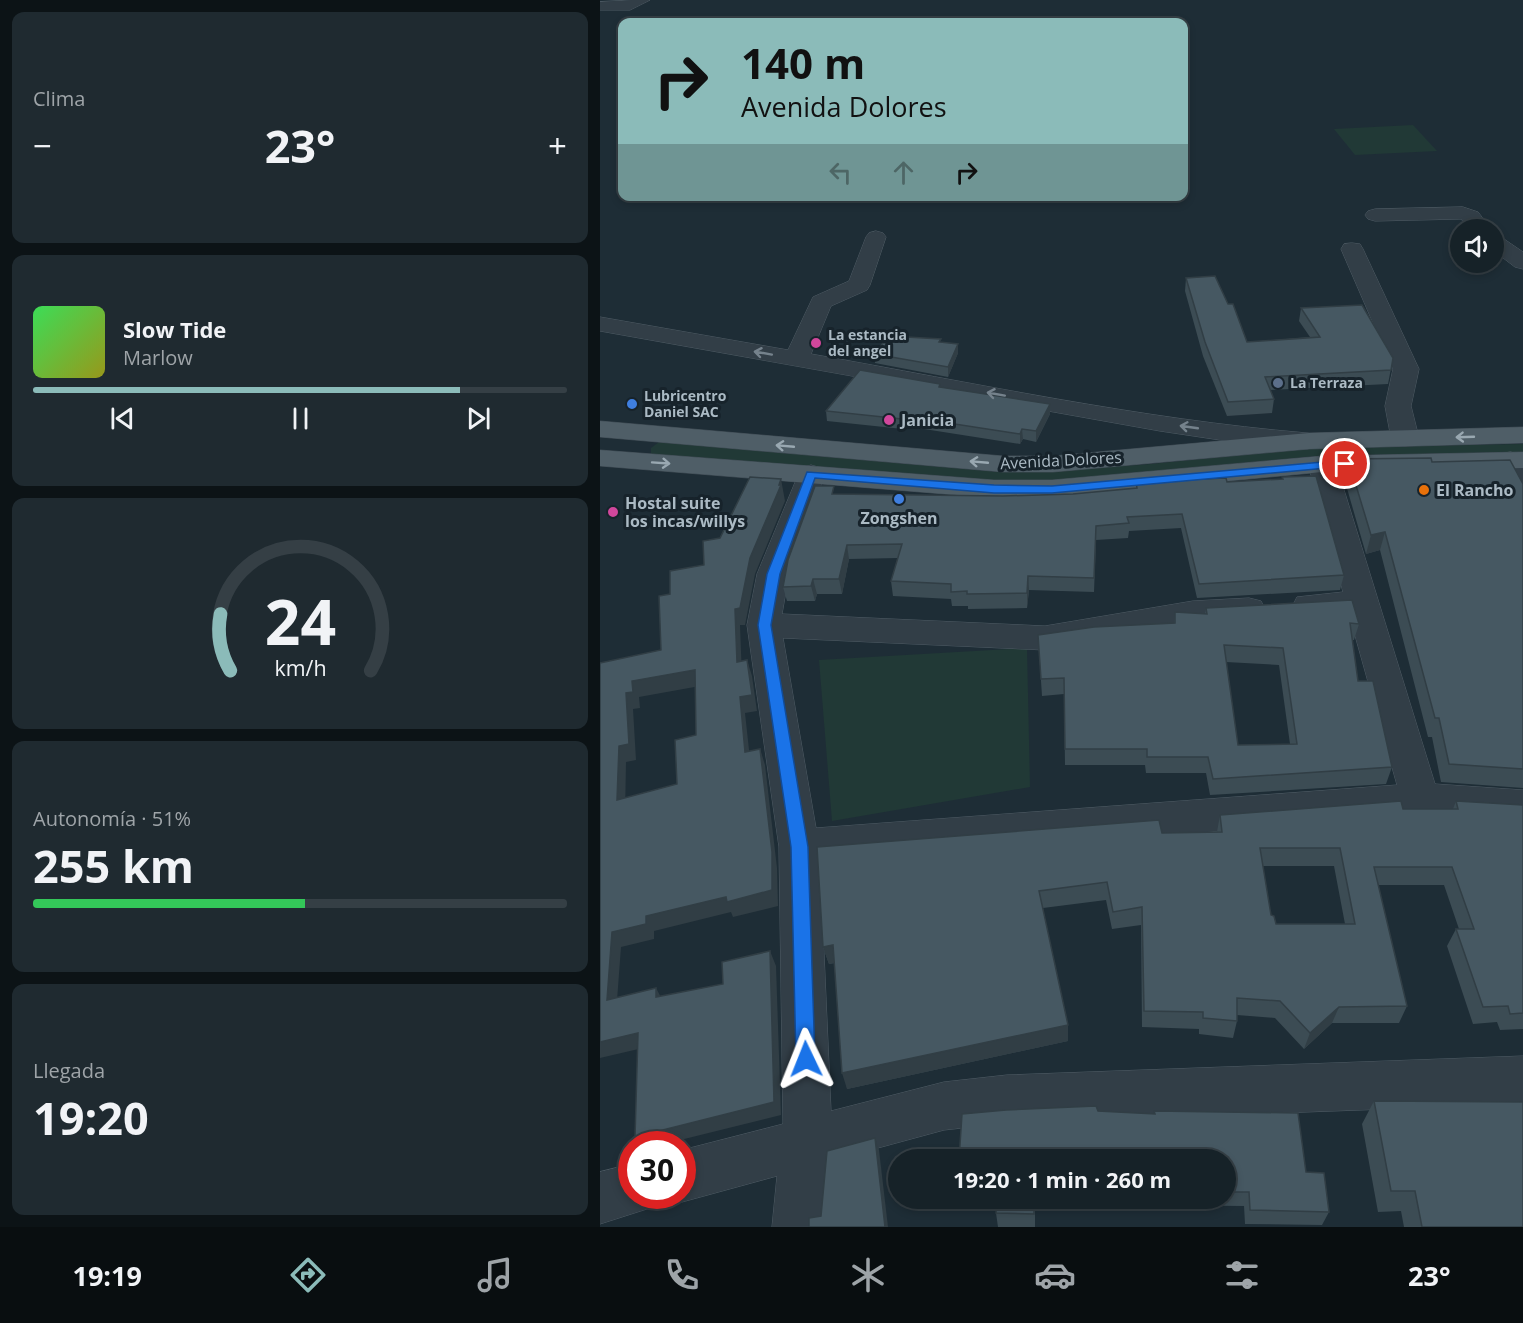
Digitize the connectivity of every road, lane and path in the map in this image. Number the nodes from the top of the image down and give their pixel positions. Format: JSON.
{"nodes":[{"id":1,"x":644,"y":0,"type":"edge"},
{"id":2,"x":600,"y":6,"type":"edge"},
{"id":3,"x":1375,"y":215,"type":"dead end"},
{"id":4,"x":1474,"y":219,"type":"edge"},
{"id":5,"x":876,"y":237,"type":"dead end"},
{"id":6,"x":1352,"y":249,"type":"dead end"},
{"id":7,"x":1504,"y":249,"type":"edge"},
{"id":8,"x":1523,"y":262,"type":"edge"},
{"id":9,"x":600,"y":324,"type":"edge"},
{"id":10,"x":796,"y":359,"type":"junction"},
{"id":11,"x":600,"y":429,"type":"edge"},
{"id":12,"x":1405,"y":438,"type":"junction"},
{"id":13,"x":1315,"y":453,"type":"junction"},
{"id":14,"x":601,"y":459,"type":"edge"},
{"id":15,"x":1520,"y":459,"type":"edge"},
{"id":16,"x":811,"y":474,"type":"junction"},
{"id":17,"x":1364,"y":602,"type":"junction"},
{"id":18,"x":764,"y":625,"type":"junction"},
{"id":19,"x":1420,"y":799,"type":"junction"},
{"id":20,"x":1523,"y":806,"type":"edge"},
{"id":21,"x":799,"y":847,"type":"junction"},
{"id":22,"x":1523,"y":1080,"type":"edge"},
{"id":23,"x":808,"y":1144,"type":"junction"},
{"id":24,"x":696,"y":1172,"type":"edge"},
{"id":25,"x":618,"y":1194,"type":"edge"},
{"id":26,"x":600,"y":1198,"type":"edge"},
{"id":27,"x":798,"y":1227,"type":"edge"}],
"edges":[{"from":1,"to":2,"type":"street"},
{"from":3,"to":4,"type":"street"},
{"from":5,"to":10,"type":"street"},
{"from":6,"to":12,"type":"street"},
{"from":7,"to":8,"type":"street"},
{"from":10,"to":9,"type":"street","one_way":true},
{"from":13,"to":10,"type":"street","one_way":true},
{"from":13,"to":11,"type":"main road","name":"Avenida Dolores","one_way":true},
{"from":12,"to":13,"type":"main road","name":"Avenida Dolores"},
{"from":15,"to":12,"type":"main road","name":"Avenida Dolores","one_way":true},
{"from":13,"to":15,"type":"main road","name":"Avenida Dolores"},
{"from":13,"to":16,"type":"main road","name":"Avenida Dolores"},
{"from":13,"to":17,"type":"street"},
{"from":14,"to":16,"type":"main road","name":"Avenida Dolores","one_way":true},
{"from":16,"to":18,"type":"street"},
{"from":17,"to":18,"type":"street"},
{"from":17,"to":19,"type":"street"},
{"from":18,"to":21,"type":"street"},
{"from":19,"to":20,"type":"street"},
{"from":19,"to":21,"type":"street"},
{"from":21,"to":23,"type":"street"},
{"from":22,"to":23,"type":"street"},
{"from":23,"to":24,"type":"street"},
{"from":23,"to":27,"type":"street"},
{"from":25,"to":26,"type":"street"}]}
